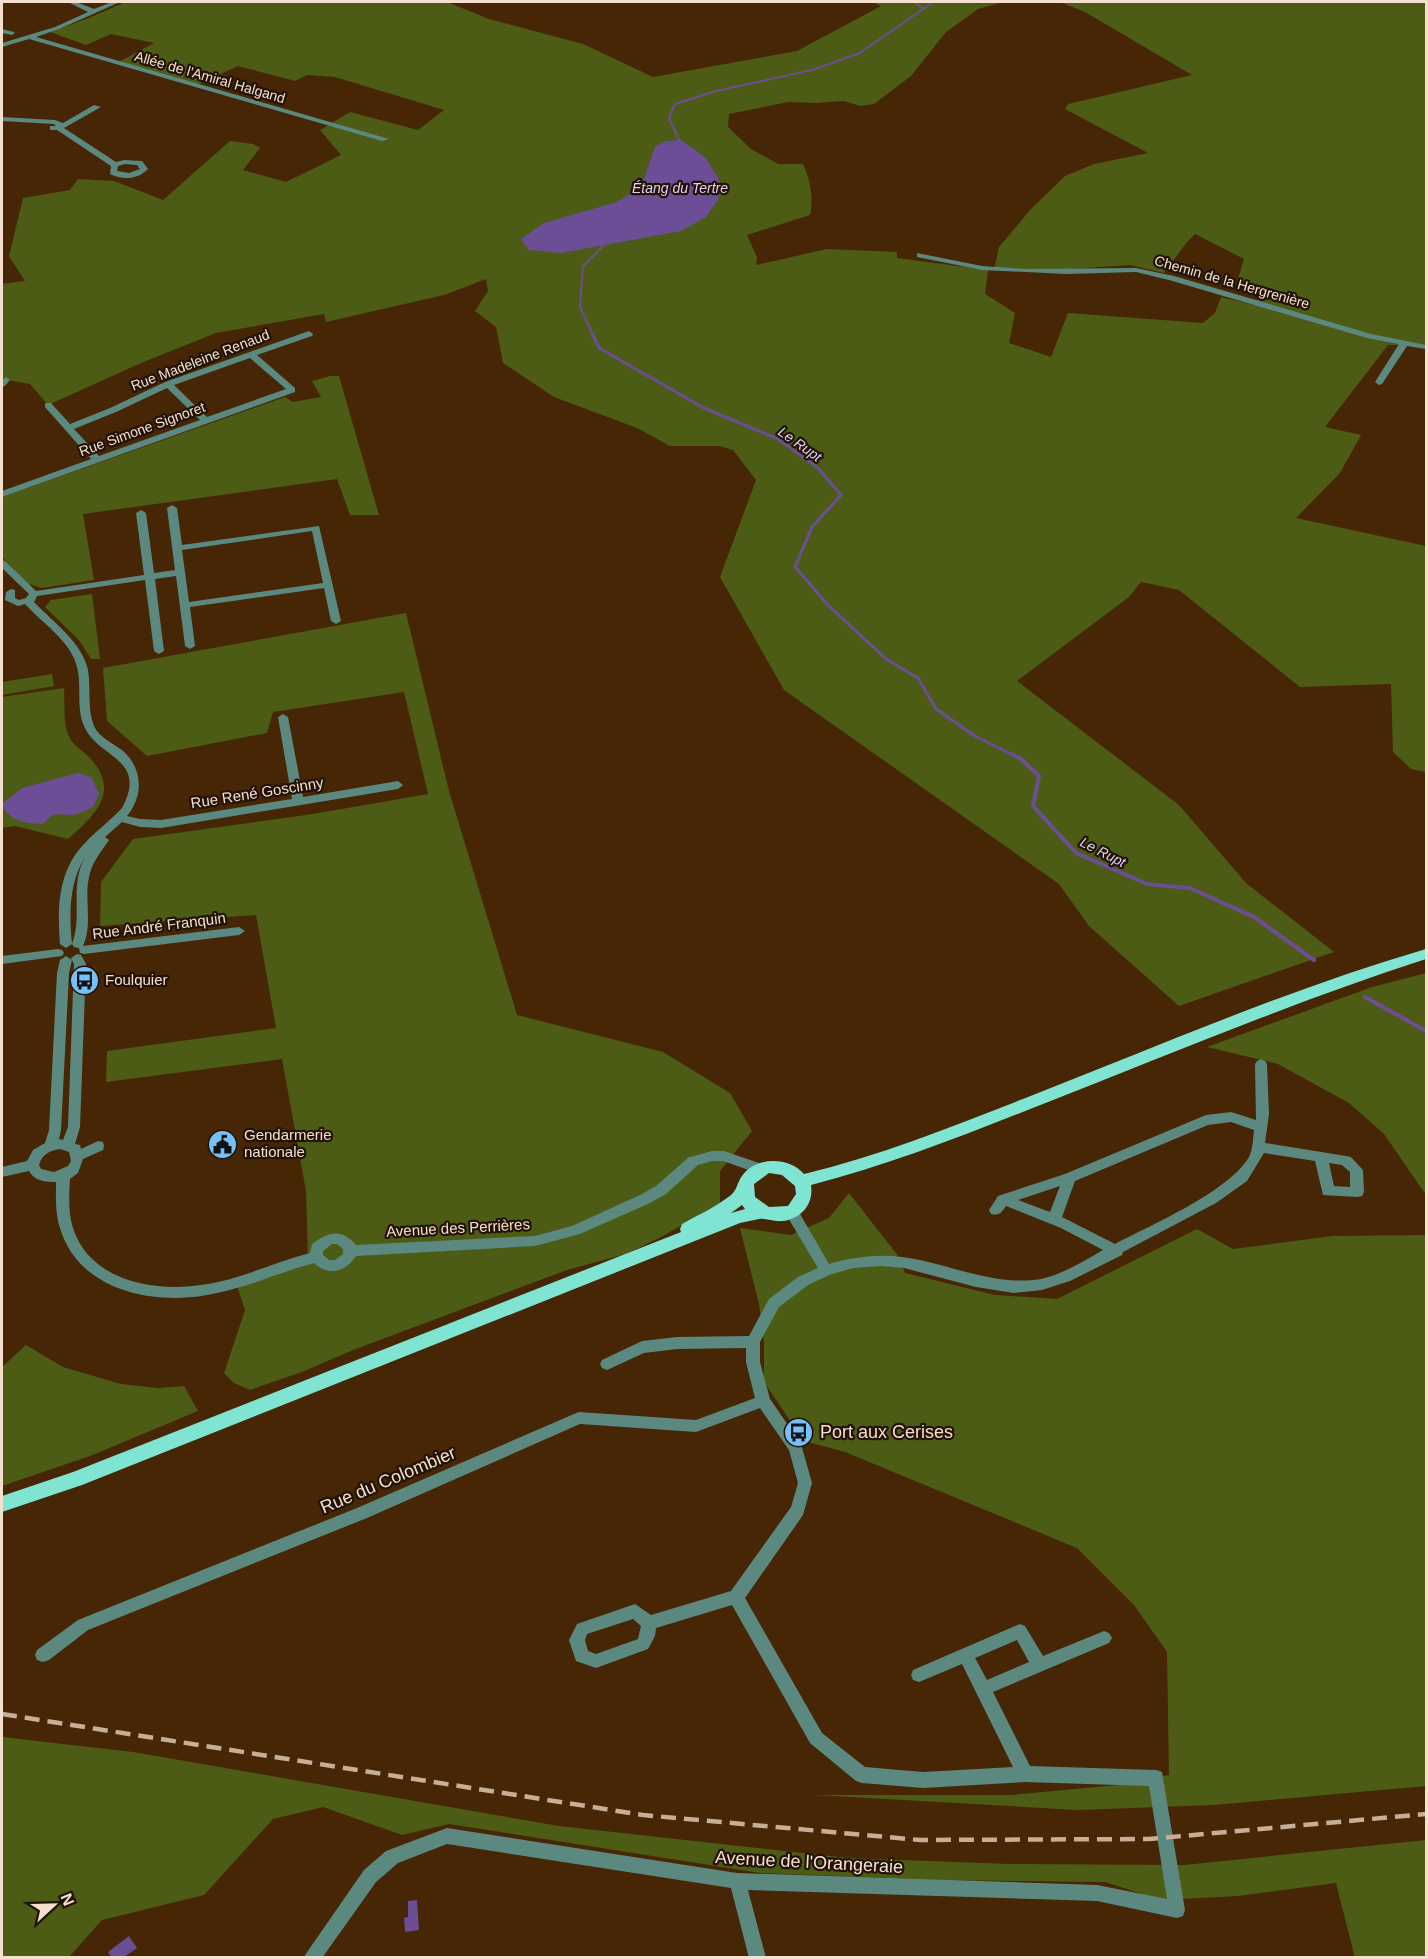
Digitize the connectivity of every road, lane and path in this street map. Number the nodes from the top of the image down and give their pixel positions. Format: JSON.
{"nodes":[{"id":1,"x":71,"y":2,"type":"edge"},
{"id":2,"x":117,"y":2,"type":"edge"},
{"id":3,"x":94,"y":12,"type":"junction"},
{"id":4,"x":2,"y":31,"type":"edge"},
{"id":5,"x":12,"y":33,"type":"dead end"},
{"id":6,"x":29,"y":36,"type":"junction"},
{"id":7,"x":2,"y":45,"type":"edge"},
{"id":8,"x":97,"y":107,"type":"dead end"},
{"id":9,"x":2,"y":122,"type":"edge"},
{"id":10,"x":59,"y":128,"type":"junction"},
{"id":11,"x":385,"y":139,"type":"dead end"},
{"id":12,"x":115,"y":165,"type":"dead end"},
{"id":13,"x":920,"y":255,"type":"dead end"},
{"id":14,"x":309,"y":334,"type":"dead end"},
{"id":15,"x":1404,"y":343,"type":"junction"},
{"id":16,"x":1424,"y":345,"type":"edge"},
{"id":17,"x":252,"y":355,"type":"junction"},
{"id":18,"x":1379,"y":382,"type":"dead end"},
{"id":19,"x":168,"y":384,"type":"junction"},
{"id":20,"x":48,"y":405,"type":"dead end"},
{"id":21,"x":206,"y":421,"type":"junction"},
{"id":22,"x":68,"y":428,"type":"junction"},
{"id":23,"x":97,"y":460,"type":"junction"},
{"id":24,"x":2,"y":494,"type":"edge"},
{"id":25,"x":172,"y":508,"type":"dead end"},
{"id":26,"x":141,"y":513,"type":"dead end"},
{"id":27,"x":178,"y":548,"type":"junction"},
{"id":28,"x":2,"y":563,"type":"edge"},
{"id":29,"x":181,"y":572,"type":"junction"},
{"id":30,"x":150,"y":576,"type":"junction"},
{"id":31,"x":327,"y":585,"type":"junction"},
{"id":32,"x":6,"y":594,"type":"edge"},
{"id":33,"x":29,"y":594,"type":"junction"},
{"id":34,"x":186,"y":605,"type":"junction"},
{"id":35,"x":336,"y":621,"type":"dead end"},
{"id":36,"x":190,"y":646,"type":"dead end"},
{"id":37,"x":159,"y":651,"type":"dead end"},
{"id":38,"x":283,"y":717,"type":"dead end"},
{"id":39,"x":398,"y":785,"type":"dead end"},
{"id":40,"x":298,"y":802,"type":"junction"},
{"id":41,"x":121,"y":818,"type":"junction"},
{"id":42,"x":239,"y":932,"type":"dead end"},
{"id":43,"x":71,"y":952,"type":"junction"},
{"id":44,"x":1426,"y":954,"type":"edge"},
{"id":45,"x":2,"y":960,"type":"edge"},
{"id":46,"x":1262,"y":1064,"type":"dead end"},
{"id":47,"x":1261,"y":1127,"type":"junction"},
{"id":48,"x":51,"y":1145,"type":"junction"},
{"id":49,"x":68,"y":1145,"type":"junction"},
{"id":50,"x":98,"y":1146,"type":"dead end"},
{"id":51,"x":1259,"y":1147,"type":"junction"},
{"id":52,"x":78,"y":1156,"type":"junction"},
{"id":53,"x":1321,"y":1157,"type":"dead end"},
{"id":54,"x":32,"y":1165,"type":"junction"},
{"id":55,"x":760,"y":1169,"type":"junction"},
{"id":56,"x":2,"y":1172,"type":"edge"},
{"id":57,"x":63,"y":1176,"type":"junction"},
{"id":58,"x":1070,"y":1178,"type":"junction"},
{"id":59,"x":802,"y":1181,"type":"junction"},
{"id":60,"x":744,"y":1193,"type":"junction"},
{"id":61,"x":791,"y":1211,"type":"junction"},
{"id":62,"x":761,"y":1212,"type":"junction"},
{"id":63,"x":1054,"y":1219,"type":"junction"},
{"id":64,"x":350,"y":1251,"type":"junction"},
{"id":65,"x":1117,"y":1251,"type":"junction"},
{"id":66,"x":316,"y":1257,"type":"junction"},
{"id":67,"x":630,"y":1261,"type":"junction"},
{"id":68,"x":826,"y":1270,"type":"junction"},
{"id":69,"x":753,"y":1342,"type":"junction"},
{"id":70,"x":607,"y":1364,"type":"dead end"},
{"id":71,"x":763,"y":1401,"type":"junction"},
{"id":72,"x":76,"y":1479,"type":"junction"},
{"id":73,"x":2,"y":1504,"type":"edge"},
{"id":74,"x":2,"y":1512,"type":"edge"},
{"id":75,"x":736,"y":1597,"type":"junction"},
{"id":76,"x":649,"y":1623,"type":"dead end"},
{"id":77,"x":1104,"y":1638,"type":"dead end"},
{"id":78,"x":43,"y":1655,"type":"dead end"},
{"id":79,"x":965,"y":1656,"type":"junction"},
{"id":80,"x":1040,"y":1665,"type":"junction"},
{"id":81,"x":919,"y":1675,"type":"dead end"},
{"id":82,"x":983,"y":1689,"type":"junction"},
{"id":83,"x":1025,"y":1774,"type":"junction"},
{"id":84,"x":736,"y":1881,"type":"junction"},
{"id":85,"x":311,"y":1958,"type":"edge"},
{"id":86,"x":758,"y":1958,"type":"edge"}],
"edges":[{"from":1,"to":3,"type":"street"},
{"from":2,"to":3,"type":"street"},
{"from":3,"to":6,"type":"street"},
{"from":4,"to":5,"type":"street"},
{"from":6,"to":7,"type":"street"},
{"from":6,"to":11,"type":"street","name":"Allée de l'Amiral Halgand"},
{"from":8,"to":10,"type":"street"},
{"from":9,"to":10,"type":"street"},
{"from":10,"to":12,"type":"street"},
{"from":13,"to":15,"type":"street","name":"Chemin de la Hergrenière"},
{"from":14,"to":17,"type":"street","name":"Rue Madeleine Renaud"},
{"from":15,"to":16,"type":"street","name":"Chemin de la Hergrenière"},
{"from":15,"to":18,"type":"street"},
{"from":17,"to":19,"type":"street","name":"Rue Madeleine Renaud"},
{"from":17,"to":21,"type":"street","name":"Rue Simone Signoret"},
{"from":19,"to":21,"type":"street"},
{"from":19,"to":22,"type":"street","name":"Rue Madeleine Renaud"},
{"from":20,"to":22,"type":"street"},
{"from":21,"to":23,"type":"street","name":"Rue Simone Signoret"},
{"from":22,"to":23,"type":"street"},
{"from":23,"to":24,"type":"street","name":"Rue Simone Signoret"},
{"from":25,"to":27,"type":"street"},
{"from":26,"to":30,"type":"street"},
{"from":27,"to":29,"type":"street"},
{"from":27,"to":31,"type":"street"},
{"from":28,"to":33,"type":"street"},
{"from":29,"to":30,"type":"street"},
{"from":29,"to":34,"type":"street"},
{"from":30,"to":33,"type":"street"},
{"from":30,"to":37,"type":"street"},
{"from":31,"to":34,"type":"street"},
{"from":31,"to":35,"type":"street"},
{"from":32,"to":33,"type":"street"},
{"from":33,"to":41,"type":"street"},
{"from":34,"to":36,"type":"street"},
{"from":38,"to":40,"type":"street"},
{"from":39,"to":40,"type":"street","name":"Rue René Goscinny"},
{"from":40,"to":41,"type":"street","name":"Rue René Goscinny"},
{"from":41,"to":43,"type":"street"},
{"from":42,"to":43,"type":"street","name":"Rue André Franquin"},
{"from":43,"to":45,"type":"street","name":"Rue André Franquin"},
{"from":43,"to":48,"type":"street"},
{"from":43,"to":49,"type":"street"},
{"from":44,"to":59,"type":"main road"},
{"from":46,"to":47,"type":"street"},
{"from":47,"to":51,"type":"street"},
{"from":47,"to":58,"type":"street"},
{"from":48,"to":49,"type":"street"},
{"from":48,"to":54,"type":"street"},
{"from":49,"to":52,"type":"street"},
{"from":50,"to":52,"type":"street"},
{"from":51,"to":53,"type":"street"},
{"from":51,"to":65,"type":"street"},
{"from":52,"to":57,"type":"street"},
{"from":54,"to":56,"type":"street"},
{"from":54,"to":57,"type":"street"},
{"from":55,"to":59,"type":"main road"},
{"from":55,"to":60,"type":"main road"},
{"from":55,"to":64,"type":"street","name":"Avenue des Perrières"},
{"from":57,"to":66,"type":"street"},
{"from":58,"to":63,"type":"street"},
{"from":58,"to":63,"type":"street"},
{"from":59,"to":61,"type":"main road"},
{"from":60,"to":62,"type":"main road"},
{"from":60,"to":67,"type":"main road"},
{"from":61,"to":62,"type":"main road"},
{"from":61,"to":68,"type":"street"},
{"from":62,"to":67,"type":"main road"},
{"from":63,"to":65,"type":"street"},
{"from":64,"to":66,"type":"street"},
{"from":64,"to":66,"type":"street"},
{"from":65,"to":68,"type":"street"},
{"from":67,"to":72,"type":"main road"},
{"from":68,"to":69,"type":"street"},
{"from":69,"to":70,"type":"street"},
{"from":69,"to":71,"type":"street"},
{"from":71,"to":75,"type":"street"},
{"from":71,"to":78,"type":"street","name":"Rue du Colombier"},
{"from":72,"to":73,"type":"main road"},
{"from":72,"to":74,"type":"main road"},
{"from":75,"to":76,"type":"street"},
{"from":75,"to":83,"type":"street"},
{"from":77,"to":80,"type":"street"},
{"from":79,"to":80,"type":"street"},
{"from":79,"to":81,"type":"street"},
{"from":79,"to":82,"type":"street"},
{"from":80,"to":82,"type":"street"},
{"from":82,"to":83,"type":"street"},
{"from":83,"to":84,"type":"street","name":"Avenue de l'Orangeraie"},
{"from":84,"to":85,"type":"street","name":"Avenue de l'Orangeraie"},
{"from":84,"to":86,"type":"street"}]}
